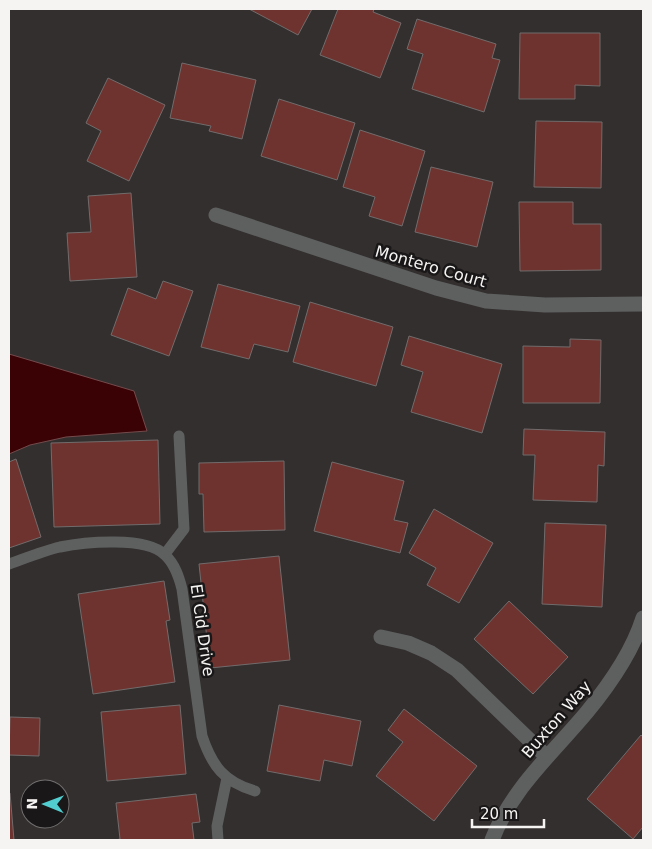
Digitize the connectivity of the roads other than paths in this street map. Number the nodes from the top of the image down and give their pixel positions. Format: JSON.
{"nodes":[{"id":1,"x":216,"y":214,"type":"dead end"},
{"id":2,"x":643,"y":304,"type":"edge"},
{"id":3,"x":179,"y":436,"type":"dead end"},
{"id":4,"x":165,"y":554,"type":"junction"},
{"id":5,"x":9,"y":564,"type":"edge"},
{"id":6,"x":643,"y":618,"type":"edge"},
{"id":7,"x":382,"y":637,"type":"dead end"},
{"id":8,"x":546,"y":756,"type":"junction"},
{"id":9,"x":227,"y":778,"type":"junction"},
{"id":10,"x":255,"y":791,"type":"dead end"},
{"id":11,"x":218,"y":840,"type":"edge"},
{"id":12,"x":492,"y":840,"type":"edge"}],
"edges":[{"from":1,"to":2,"type":"street","name":"Montero Court"},
{"from":3,"to":4,"type":"lane"},
{"from":4,"to":5,"type":"lane"},
{"from":4,"to":9,"type":"lane","name":"El Cid Drive"},
{"from":6,"to":8,"type":"street","name":"Buxton Way"},
{"from":7,"to":8,"type":"street"},
{"from":8,"to":12,"type":"street","name":"Buxton Way"},
{"from":9,"to":10,"type":"lane","name":"El Cid Drive"},
{"from":9,"to":11,"type":"lane"}]}
